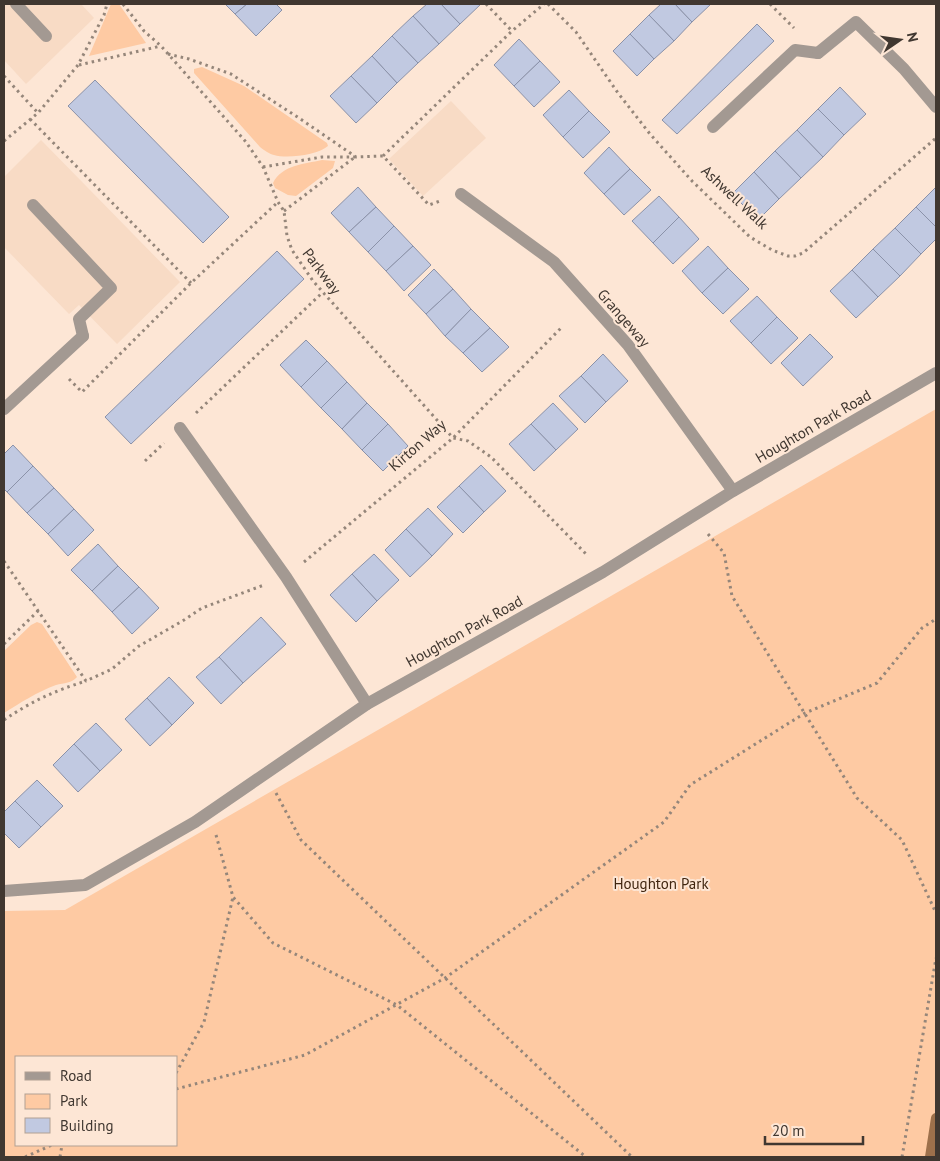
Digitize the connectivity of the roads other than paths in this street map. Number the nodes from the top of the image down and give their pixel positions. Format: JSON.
{"nodes":[{"id":1,"x":16,"y":4,"type":"edge"},
{"id":2,"x":46,"y":36,"type":"dead end"},
{"id":3,"x":936,"y":107,"type":"edge"},
{"id":4,"x":713,"y":127,"type":"dead end"},
{"id":5,"x":461,"y":194,"type":"road end"},
{"id":6,"x":33,"y":205,"type":"dead end"},
{"id":7,"x":936,"y":373,"type":"edge"},
{"id":8,"x":4,"y":409,"type":"edge"},
{"id":9,"x":180,"y":428,"type":"road end"},
{"id":10,"x":733,"y":491,"type":"junction"},
{"id":11,"x":367,"y":704,"type":"junction"},
{"id":12,"x":4,"y":891,"type":"edge"}],
"edges":[{"from":1,"to":2,"type":"street"},
{"from":3,"to":4,"type":"street"},
{"from":5,"to":10,"type":"street","name":"Grangeway"},
{"from":6,"to":8,"type":"street"},
{"from":7,"to":10,"type":"street","name":"Houghton Park Road"},
{"from":9,"to":11,"type":"street"},
{"from":10,"to":11,"type":"street","name":"Houghton Park Road"},
{"from":11,"to":12,"type":"street","name":"Houghton Park Road"}]}
